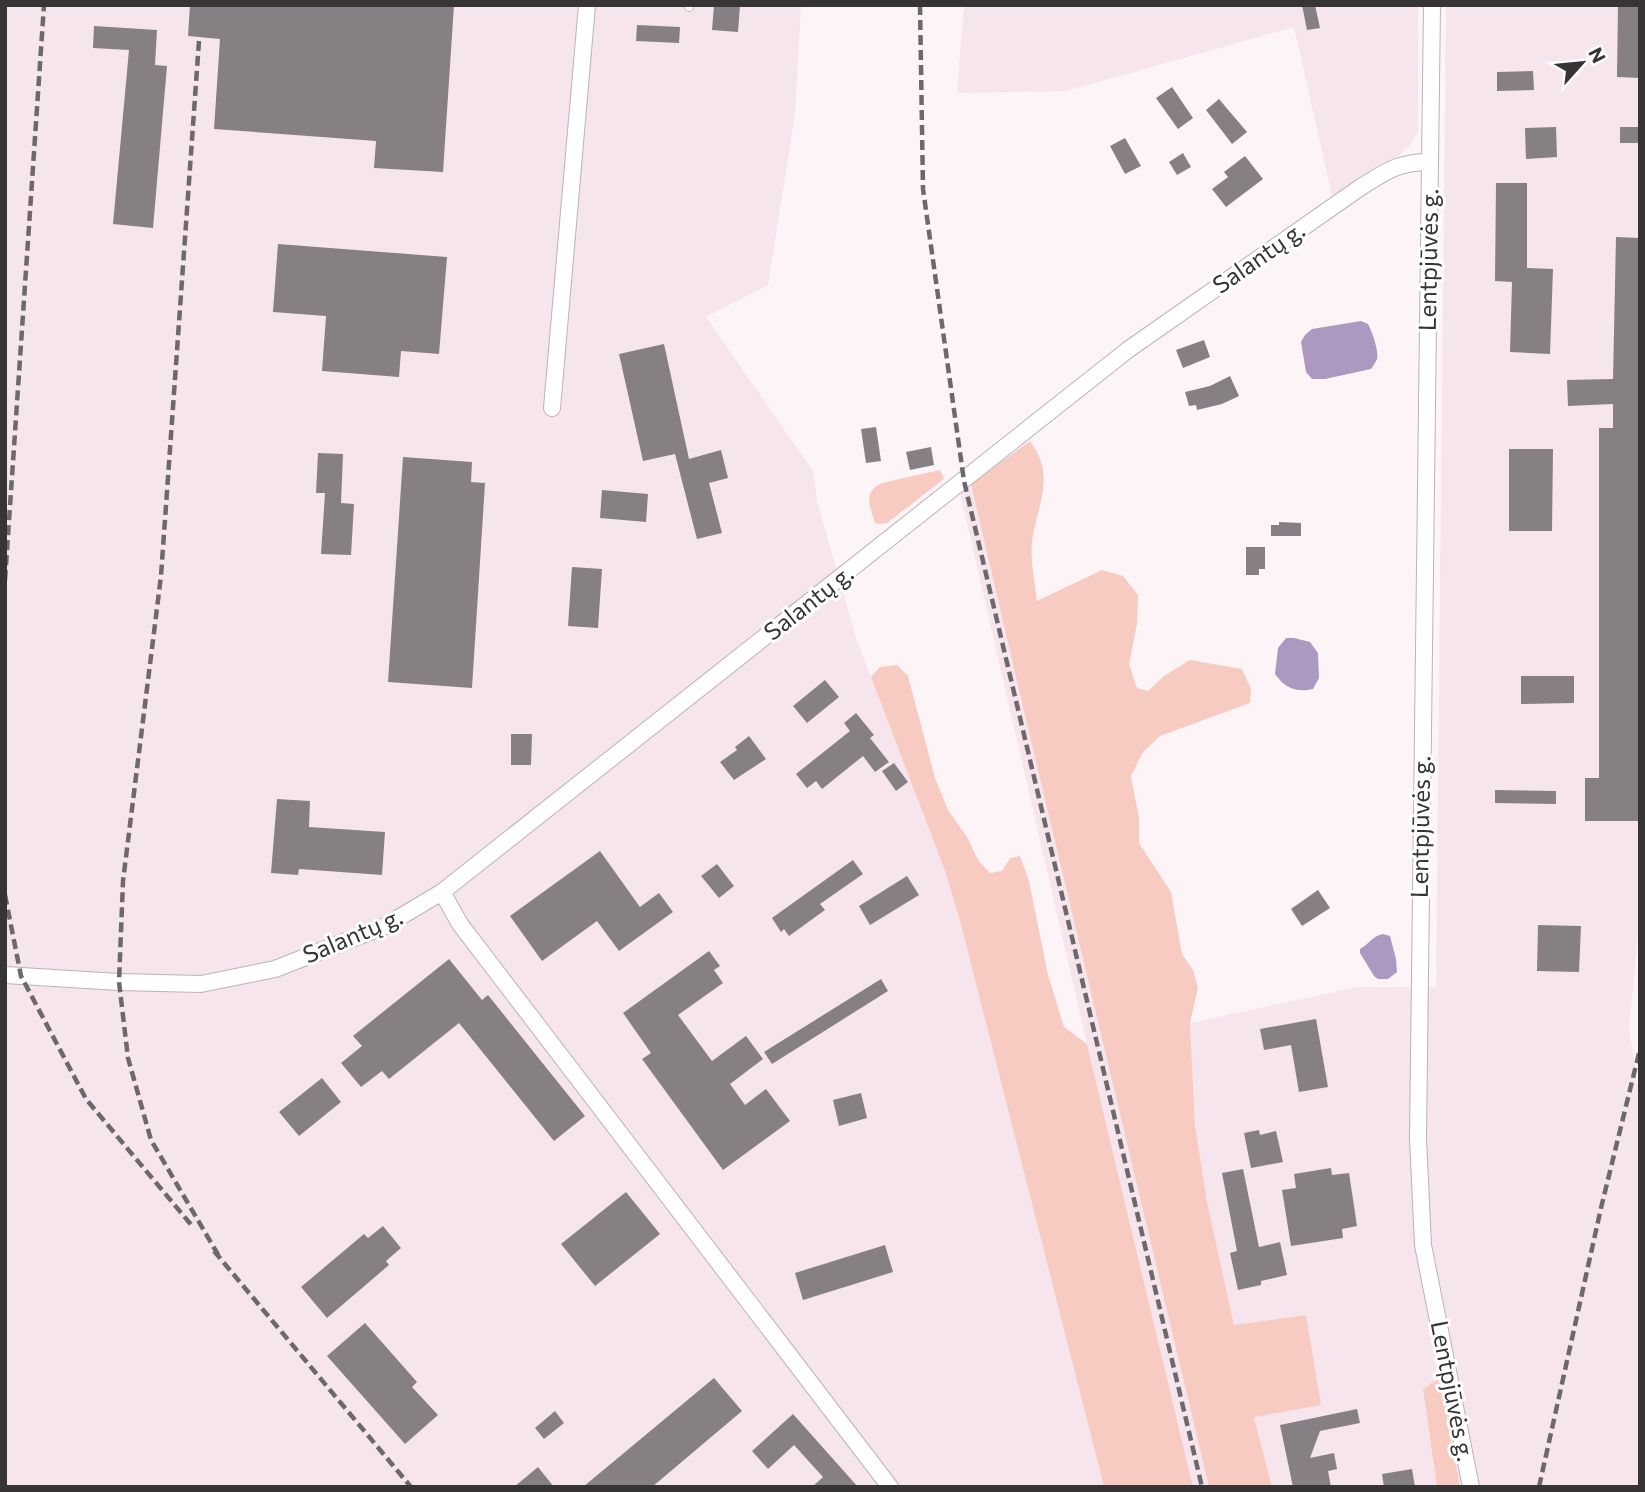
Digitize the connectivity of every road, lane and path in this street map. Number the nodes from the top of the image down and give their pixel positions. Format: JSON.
{"nodes":[{"id":1,"x":587,"y":5,"type":"edge"},
{"id":2,"x":1432,"y":5,"type":"edge"},
{"id":3,"x":1430,"y":162,"type":"junction"},
{"id":4,"x":552,"y":408,"type":"dead end"},
{"id":5,"x":442,"y":892,"type":"junction"},
{"id":6,"x":5,"y":975,"type":"edge"},
{"id":7,"x":890,"y":1487,"type":"edge"},
{"id":8,"x":1471,"y":1487,"type":"edge"}],
"edges":[{"from":1,"to":4,"type":"street"},
{"from":2,"to":3,"type":"street"},
{"from":3,"to":5,"type":"street","name":"Salantų g."},
{"from":3,"to":8,"type":"street","name":"Lentpjūvės g."},
{"from":5,"to":6,"type":"street","name":"Salantų g."},
{"from":5,"to":7,"type":"street"}]}
